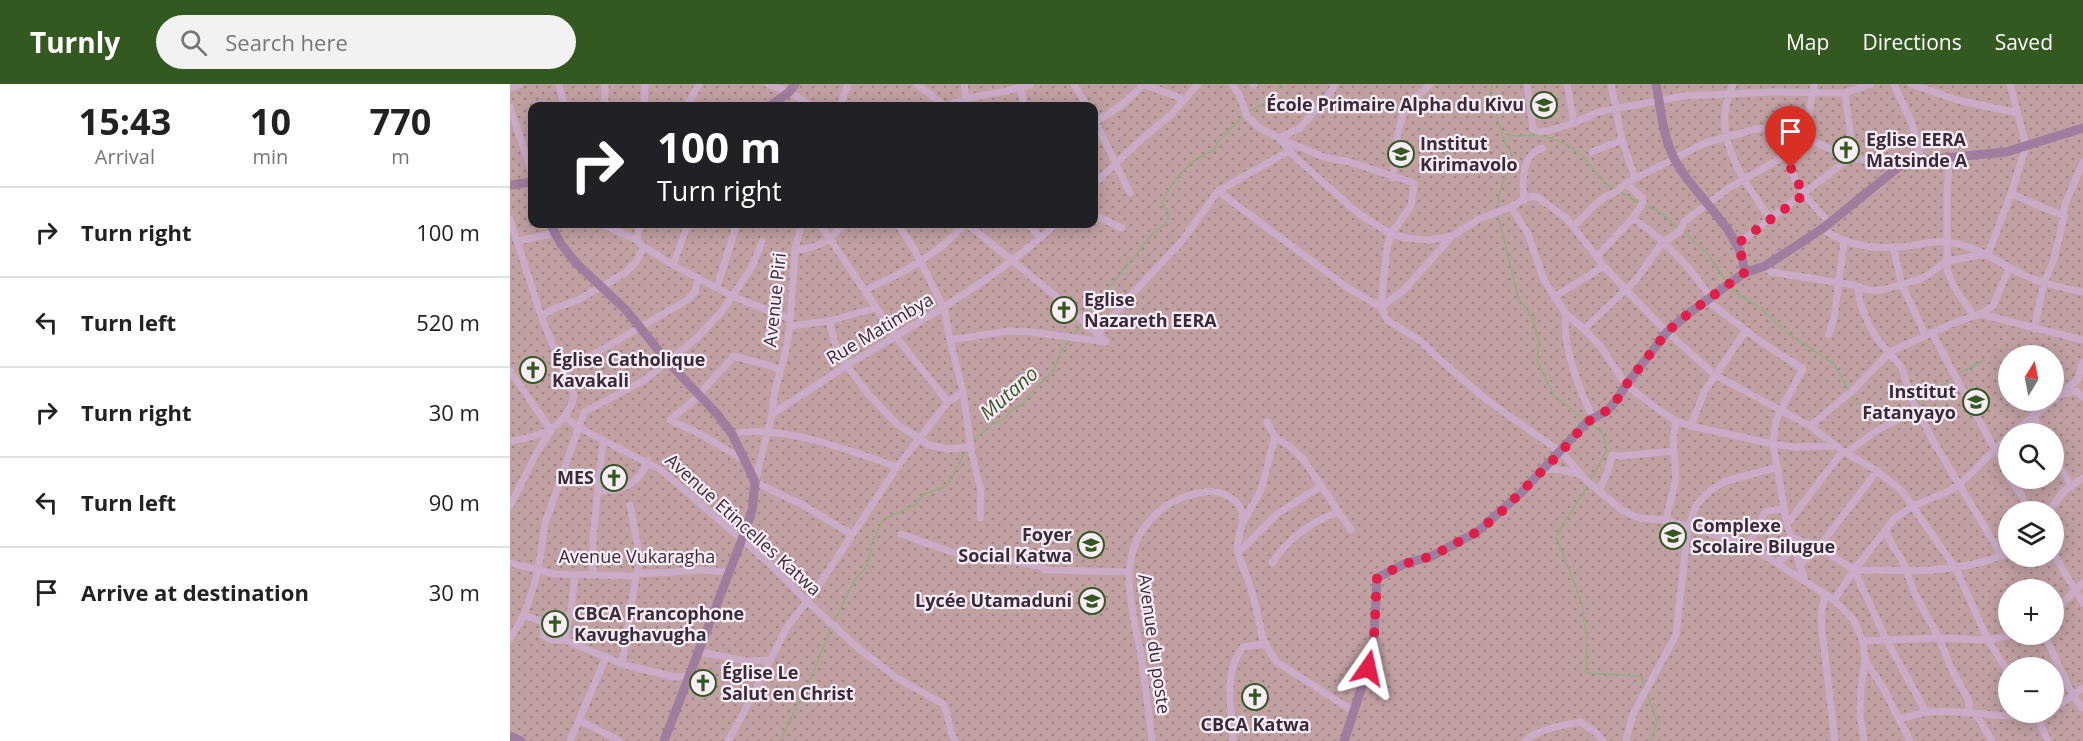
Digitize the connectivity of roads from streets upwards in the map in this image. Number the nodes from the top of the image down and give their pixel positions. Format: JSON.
{"nodes":[{"id":1,"x":520,"y":84,"type":"edge"},
{"id":2,"x":559,"y":84,"type":"edge"},
{"id":3,"x":605,"y":84,"type":"edge"},
{"id":4,"x":645,"y":84,"type":"edge"},
{"id":5,"x":699,"y":84,"type":"edge"},
{"id":6,"x":768,"y":84,"type":"edge"},
{"id":7,"x":848,"y":84,"type":"edge"},
{"id":8,"x":916,"y":84,"type":"edge"},
{"id":9,"x":964,"y":84,"type":"edge"},
{"id":10,"x":1031,"y":84,"type":"edge"},
{"id":11,"x":1074,"y":84,"type":"edge"},
{"id":12,"x":1144,"y":84,"type":"edge"},
{"id":13,"x":1198,"y":84,"type":"edge"},
{"id":14,"x":1232,"y":84,"type":"edge"},
{"id":15,"x":1335,"y":84,"type":"edge"},
{"id":16,"x":1430,"y":84,"type":"edge"},
{"id":17,"x":1527,"y":84,"type":"edge"},
{"id":18,"x":1567,"y":84,"type":"edge"},
{"id":19,"x":1611,"y":84,"type":"edge"},
{"id":20,"x":1656,"y":84,"type":"edge"},
{"id":21,"x":1733,"y":84,"type":"edge"},
{"id":22,"x":1814,"y":84,"type":"edge"},
{"id":23,"x":1871,"y":84,"type":"edge"},
{"id":24,"x":1894,"y":84,"type":"edge"},
{"id":25,"x":1911,"y":84,"type":"edge"},
{"id":26,"x":2010,"y":84,"type":"edge"},
{"id":27,"x":1020,"y":86,"type":"edge"},
{"id":28,"x":510,"y":88,"type":"edge"},
{"id":29,"x":792,"y":88,"type":"edge"},
{"id":30,"x":1772,"y":88,"type":"edge"},
{"id":31,"x":1813,"y":93,"type":"junction"},
{"id":32,"x":1845,"y":93,"type":"junction"},
{"id":33,"x":1730,"y":94,"type":"junction"},
{"id":34,"x":1184,"y":99,"type":"junction"},
{"id":35,"x":966,"y":100,"type":"junction"},
{"id":36,"x":1659,"y":100,"type":"junction"},
{"id":37,"x":563,"y":102,"type":"edge"},
{"id":38,"x":605,"y":102,"type":"edge"},
{"id":39,"x":644,"y":102,"type":"edge"},
{"id":40,"x":689,"y":102,"type":"edge"},
{"id":41,"x":775,"y":102,"type":"edge"},
{"id":42,"x":808,"y":102,"type":"edge"},
{"id":43,"x":841,"y":102,"type":"edge"},
{"id":44,"x":941,"y":102,"type":"edge"},
{"id":45,"x":959,"y":102,"type":"edge"},
{"id":46,"x":1023,"y":102,"type":"edge"},
{"id":47,"x":1085,"y":102,"type":"edge"},
{"id":48,"x":510,"y":107,"type":"edge"},
{"id":49,"x":1614,"y":108,"type":"junction"},
{"id":50,"x":2018,"y":113,"type":"junction"},
{"id":51,"x":1098,"y":120,"type":"edge"},
{"id":52,"x":1574,"y":123,"type":"junction"},
{"id":53,"x":1098,"y":130,"type":"edge"},
{"id":54,"x":2083,"y":130,"type":"edge"},
{"id":55,"x":1789,"y":133,"type":"junction"},
{"id":56,"x":1725,"y":137,"type":"junction"},
{"id":57,"x":1279,"y":138,"type":"junction"},
{"id":58,"x":1805,"y":138,"type":"junction"},
{"id":59,"x":1622,"y":140,"type":"junction"},
{"id":60,"x":2026,"y":146,"type":"junction"},
{"id":61,"x":1543,"y":148,"type":"dead end"},
{"id":62,"x":1289,"y":152,"type":"junction"},
{"id":63,"x":1592,"y":152,"type":"dead end"},
{"id":64,"x":1788,"y":154,"type":"junction"},
{"id":65,"x":1673,"y":158,"type":"junction"},
{"id":66,"x":1850,"y":158,"type":"junction"},
{"id":67,"x":1950,"y":158,"type":"junction"},
{"id":68,"x":1922,"y":160,"type":"junction"},
{"id":69,"x":528,"y":161,"type":"edge"},
{"id":70,"x":2083,"y":162,"type":"edge"},
{"id":71,"x":1115,"y":164,"type":"junction"},
{"id":72,"x":1901,"y":165,"type":"junction"},
{"id":73,"x":1393,"y":178,"type":"junction"},
{"id":74,"x":1635,"y":178,"type":"junction"},
{"id":75,"x":1098,"y":180,"type":"edge"},
{"id":76,"x":1745,"y":180,"type":"junction"},
{"id":77,"x":528,"y":183,"type":"edge"},
{"id":78,"x":510,"y":185,"type":"edge"},
{"id":79,"x":1621,"y":187,"type":"junction"},
{"id":80,"x":1218,"y":190,"type":"junction"},
{"id":81,"x":1130,"y":193,"type":"dead end"},
{"id":82,"x":1805,"y":194,"type":"junction"},
{"id":83,"x":2011,"y":194,"type":"junction"},
{"id":84,"x":1524,"y":200,"type":"junction"},
{"id":85,"x":1706,"y":203,"type":"junction"},
{"id":86,"x":1511,"y":207,"type":"junction"},
{"id":87,"x":2064,"y":216,"type":"junction"},
{"id":88,"x":1098,"y":217,"type":"edge"},
{"id":89,"x":1633,"y":218,"type":"junction"},
{"id":90,"x":1770,"y":218,"type":"junction"},
{"id":91,"x":510,"y":219,"type":"edge"},
{"id":92,"x":1826,"y":225,"type":"junction"},
{"id":93,"x":1574,"y":226,"type":"junction"},
{"id":94,"x":551,"y":228,"type":"edge"},
{"id":95,"x":553,"y":228,"type":"edge"},
{"id":96,"x":610,"y":228,"type":"edge"},
{"id":97,"x":639,"y":228,"type":"edge"},
{"id":98,"x":687,"y":228,"type":"edge"},
{"id":99,"x":736,"y":228,"type":"edge"},
{"id":100,"x":800,"y":228,"type":"edge"},
{"id":101,"x":823,"y":228,"type":"edge"},
{"id":102,"x":840,"y":228,"type":"edge"},
{"id":103,"x":900,"y":228,"type":"edge"},
{"id":104,"x":962,"y":228,"type":"edge"},
{"id":105,"x":971,"y":228,"type":"edge"},
{"id":106,"x":1032,"y":228,"type":"edge"},
{"id":107,"x":1051,"y":228,"type":"edge"},
{"id":108,"x":1122,"y":228,"type":"dead end"},
{"id":109,"x":1391,"y":234,"type":"junction"},
{"id":110,"x":1452,"y":236,"type":"junction"},
{"id":111,"x":830,"y":238,"type":"junction"},
{"id":112,"x":1040,"y":238,"type":"junction"},
{"id":113,"x":637,"y":240,"type":"junction"},
{"id":114,"x":518,"y":242,"type":"junction"},
{"id":115,"x":762,"y":242,"type":"dead end"},
{"id":116,"x":1844,"y":242,"type":"junction"},
{"id":117,"x":1947,"y":242,"type":"junction"},
{"id":118,"x":1662,"y":243,"type":"junction"},
{"id":119,"x":1737,"y":244,"type":"junction"},
{"id":120,"x":644,"y":247,"type":"junction"},
{"id":121,"x":1893,"y":248,"type":"junction"},
{"id":122,"x":795,"y":250,"type":"junction"},
{"id":123,"x":1988,"y":254,"type":"junction"},
{"id":124,"x":1597,"y":256,"type":"junction"},
{"id":125,"x":1012,"y":260,"type":"junction"},
{"id":126,"x":1946,"y":261,"type":"junction"},
{"id":127,"x":921,"y":262,"type":"junction"},
{"id":128,"x":673,"y":265,"type":"junction"},
{"id":129,"x":1604,"y":266,"type":"junction"},
{"id":130,"x":1765,"y":266,"type":"junction"},
{"id":131,"x":2008,"y":268,"type":"junction"},
{"id":132,"x":1744,"y":273,"type":"junction"},
{"id":133,"x":698,"y":278,"type":"junction"},
{"id":134,"x":1839,"y":283,"type":"junction"},
{"id":135,"x":2044,"y":283,"type":"junction"},
{"id":136,"x":1902,"y":285,"type":"junction"},
{"id":137,"x":601,"y":287,"type":"junction"},
{"id":138,"x":717,"y":287,"type":"junction"},
{"id":139,"x":1858,"y":287,"type":"junction"},
{"id":140,"x":1625,"y":289,"type":"junction"},
{"id":141,"x":865,"y":290,"type":"junction"},
{"id":142,"x":2083,"y":292,"type":"edge"},
{"id":143,"x":732,"y":296,"type":"junction"},
{"id":144,"x":1554,"y":297,"type":"junction"},
{"id":145,"x":1708,"y":299,"type":"junction"},
{"id":146,"x":876,"y":308,"type":"junction"},
{"id":147,"x":944,"y":308,"type":"junction"},
{"id":148,"x":1381,"y":308,"type":"junction"},
{"id":149,"x":1566,"y":314,"type":"junction"},
{"id":150,"x":1977,"y":315,"type":"junction"},
{"id":151,"x":542,"y":316,"type":"junction"},
{"id":152,"x":829,"y":321,"type":"junction"},
{"id":153,"x":790,"y":323,"type":"junction"},
{"id":154,"x":640,"y":327,"type":"junction"},
{"id":155,"x":1584,"y":329,"type":"junction"},
{"id":156,"x":2034,"y":329,"type":"junction"},
{"id":157,"x":1746,"y":330,"type":"junction"},
{"id":158,"x":1667,"y":332,"type":"junction"},
{"id":159,"x":1098,"y":334,"type":"junction"},
{"id":160,"x":1829,"y":334,"type":"dead end"},
{"id":161,"x":1929,"y":334,"type":"junction"},
{"id":162,"x":896,"y":337,"type":"junction"},
{"id":163,"x":950,"y":340,"type":"junction"},
{"id":164,"x":2083,"y":340,"type":"edge"},
{"id":165,"x":1890,"y":352,"type":"junction"},
{"id":166,"x":667,"y":361,"type":"junction"},
{"id":167,"x":2083,"y":362,"type":"edge"},
{"id":168,"x":847,"y":366,"type":"junction"},
{"id":169,"x":780,"y":370,"type":"junction"},
{"id":170,"x":510,"y":371,"type":"edge"},
{"id":171,"x":565,"y":371,"type":"junction"},
{"id":172,"x":1715,"y":375,"type":"junction"},
{"id":173,"x":2078,"y":379,"type":"junction"},
{"id":174,"x":1626,"y":385,"type":"junction"},
{"id":175,"x":2064,"y":391,"type":"edge"},
{"id":176,"x":963,"y":392,"type":"junction"},
{"id":177,"x":698,"y":394,"type":"junction"},
{"id":178,"x":2064,"y":394,"type":"edge"},
{"id":179,"x":2083,"y":395,"type":"edge"},
{"id":180,"x":948,"y":402,"type":"junction"},
{"id":181,"x":1915,"y":406,"type":"junction"},
{"id":182,"x":1780,"y":411,"type":"junction"},
{"id":183,"x":2039,"y":411,"type":"edge"},
{"id":184,"x":772,"y":414,"type":"junction"},
{"id":185,"x":2034,"y":415,"type":"junction"},
{"id":186,"x":565,"y":417,"type":"junction"},
{"id":187,"x":1591,"y":418,"type":"junction"},
{"id":188,"x":1676,"y":420,"type":"junction"},
{"id":189,"x":1267,"y":422,"type":"dead end"},
{"id":190,"x":2025,"y":423,"type":"edge"},
{"id":191,"x":2038,"y":423,"type":"edge"},
{"id":192,"x":1691,"y":426,"type":"junction"},
{"id":193,"x":1810,"y":426,"type":"junction"},
{"id":194,"x":578,"y":427,"type":"junction"},
{"id":195,"x":551,"y":430,"type":"junction"},
{"id":196,"x":769,"y":431,"type":"junction"},
{"id":197,"x":732,"y":434,"type":"junction"},
{"id":198,"x":1275,"y":437,"type":"junction"},
{"id":199,"x":920,"y":438,"type":"junction"},
{"id":200,"x":510,"y":441,"type":"edge"},
{"id":201,"x":603,"y":441,"type":"junction"},
{"id":202,"x":1773,"y":444,"type":"junction"},
{"id":203,"x":1836,"y":446,"type":"junction"},
{"id":204,"x":971,"y":447,"type":"junction"},
{"id":205,"x":1998,"y":447,"type":"edge"},
{"id":206,"x":1995,"y":450,"type":"junction"},
{"id":207,"x":1674,"y":451,"type":"junction"},
{"id":208,"x":1561,"y":452,"type":"junction"},
{"id":209,"x":1844,"y":452,"type":"junction"},
{"id":210,"x":1998,"y":453,"type":"edge"},
{"id":211,"x":744,"y":460,"type":"junction"},
{"id":212,"x":648,"y":462,"type":"junction"},
{"id":213,"x":897,"y":466,"type":"junction"},
{"id":214,"x":1778,"y":467,"type":"junction"},
{"id":215,"x":1542,"y":470,"type":"junction"},
{"id":216,"x":1878,"y":471,"type":"junction"},
{"id":217,"x":2064,"y":472,"type":"edge"},
{"id":218,"x":2083,"y":478,"type":"edge"},
{"id":219,"x":1585,"y":479,"type":"junction"},
{"id":220,"x":755,"y":482,"type":"junction"},
{"id":221,"x":1960,"y":484,"type":"junction"},
{"id":222,"x":1320,"y":486,"type":"junction"},
{"id":223,"x":2071,"y":486,"type":"junction"},
{"id":224,"x":1597,"y":490,"type":"junction"},
{"id":225,"x":598,"y":491,"type":"junction"},
{"id":226,"x":2055,"y":501,"type":"edge"},
{"id":227,"x":630,"y":505,"type":"dead end"},
{"id":228,"x":510,"y":506,"type":"edge"},
{"id":229,"x":1913,"y":506,"type":"junction"},
{"id":230,"x":1784,"y":509,"type":"junction"},
{"id":231,"x":1338,"y":512,"type":"junction"},
{"id":232,"x":980,"y":518,"type":"dead end"},
{"id":233,"x":1666,"y":520,"type":"junction"},
{"id":234,"x":1242,"y":524,"type":"junction"},
{"id":235,"x":1787,"y":524,"type":"junction"},
{"id":236,"x":1688,"y":527,"type":"junction"},
{"id":237,"x":1352,"y":530,"type":"dead end"},
{"id":238,"x":1886,"y":531,"type":"junction"},
{"id":239,"x":851,"y":534,"type":"junction"},
{"id":240,"x":901,"y":534,"type":"dead end"},
{"id":241,"x":1791,"y":537,"type":"junction"},
{"id":242,"x":742,"y":540,"type":"junction"},
{"id":243,"x":1748,"y":545,"type":"junction"},
{"id":244,"x":1998,"y":545,"type":"edge"},
{"id":245,"x":1685,"y":547,"type":"junction"},
{"id":246,"x":1819,"y":548,"type":"junction"},
{"id":247,"x":1794,"y":549,"type":"junction"},
{"id":248,"x":1238,"y":553,"type":"junction"},
{"id":249,"x":1998,"y":556,"type":"edge"},
{"id":250,"x":510,"y":563,"type":"edge"},
{"id":251,"x":1272,"y":563,"type":"dead end"},
{"id":252,"x":1777,"y":563,"type":"junction"},
{"id":253,"x":1799,"y":566,"type":"junction"},
{"id":254,"x":2061,"y":567,"type":"edge"},
{"id":255,"x":1956,"y":569,"type":"junction"},
{"id":256,"x":1854,"y":570,"type":"junction"},
{"id":257,"x":538,"y":571,"type":"junction"},
{"id":258,"x":1906,"y":571,"type":"junction"},
{"id":259,"x":1129,"y":572,"type":"junction"},
{"id":260,"x":729,"y":573,"type":"junction"},
{"id":261,"x":637,"y":574,"type":"junction"},
{"id":262,"x":575,"y":575,"type":"junction"},
{"id":263,"x":593,"y":575,"type":"junction"},
{"id":264,"x":1805,"y":580,"type":"junction"},
{"id":265,"x":2083,"y":583,"type":"edge"},
{"id":266,"x":2076,"y":591,"type":"junction"},
{"id":267,"x":1825,"y":595,"type":"junction"},
{"id":268,"x":1834,"y":600,"type":"junction"},
{"id":269,"x":807,"y":601,"type":"junction"},
{"id":270,"x":2064,"y":602,"type":"edge"},
{"id":271,"x":2083,"y":603,"type":"edge"},
{"id":272,"x":524,"y":615,"type":"junction"},
{"id":273,"x":1939,"y":638,"type":"junction"},
{"id":274,"x":1998,"y":638,"type":"edge"},
{"id":275,"x":510,"y":639,"type":"edge"},
{"id":276,"x":1886,"y":639,"type":"junction"},
{"id":277,"x":565,"y":640,"type":"junction"},
{"id":278,"x":1988,"y":640,"type":"junction"},
{"id":279,"x":1863,"y":641,"type":"junction"},
{"id":280,"x":1266,"y":644,"type":"junction"},
{"id":281,"x":2049,"y":645,"type":"edge"},
{"id":282,"x":699,"y":652,"type":"junction"},
{"id":283,"x":606,"y":657,"type":"junction"},
{"id":284,"x":1999,"y":657,"type":"edge"},
{"id":285,"x":769,"y":660,"type":"junction"},
{"id":286,"x":1865,"y":660,"type":"junction"},
{"id":287,"x":622,"y":663,"type":"junction"},
{"id":288,"x":689,"y":676,"type":"junction"},
{"id":289,"x":2083,"y":688,"type":"edge"},
{"id":290,"x":2073,"y":696,"type":"junction"},
{"id":291,"x":2064,"y":702,"type":"edge"},
{"id":292,"x":2083,"y":708,"type":"edge"},
{"id":293,"x":1353,"y":711,"type":"junction"},
{"id":294,"x":1926,"y":712,"type":"junction"},
{"id":295,"x":1972,"y":713,"type":"junction"},
{"id":296,"x":1998,"y":715,"type":"edge"},
{"id":297,"x":1900,"y":719,"type":"junction"},
{"id":298,"x":579,"y":720,"type":"junction"},
{"id":299,"x":2040,"y":723,"type":"edge"},
{"id":300,"x":510,"y":736,"type":"edge"},
{"id":301,"x":521,"y":741,"type":"edge"},
{"id":302,"x":570,"y":741,"type":"edge"},
{"id":303,"x":620,"y":741,"type":"edge"},
{"id":304,"x":664,"y":741,"type":"edge"},
{"id":305,"x":728,"y":741,"type":"edge"},
{"id":306,"x":955,"y":741,"type":"edge"},
{"id":307,"x":1152,"y":741,"type":"edge"},
{"id":308,"x":1233,"y":741,"type":"edge"},
{"id":309,"x":1344,"y":741,"type":"edge"},
{"id":310,"x":1525,"y":741,"type":"edge"},
{"id":311,"x":1603,"y":741,"type":"edge"},
{"id":312,"x":1626,"y":741,"type":"edge"},
{"id":313,"x":1835,"y":741,"type":"edge"},
{"id":314,"x":1864,"y":741,"type":"edge"},
{"id":315,"x":1910,"y":741,"type":"edge"},
{"id":316,"x":1992,"y":741,"type":"edge"},
{"id":317,"x":2048,"y":741,"type":"edge"}],
"edges":[{"from":1,"to":28,"type":"street"},
{"from":2,"to":37,"type":"street"},
{"from":3,"to":38,"type":"street"},
{"from":4,"to":39,"type":"street"},
{"from":5,"to":40,"type":"street"},
{"from":6,"to":29,"type":"street"},
{"from":7,"to":43,"type":"street"},
{"from":8,"to":44,"type":"street"},
{"from":9,"to":35,"type":"street"},
{"from":10,"to":27,"type":"street"},
{"from":11,"to":47,"type":"street"},
{"from":12,"to":34,"type":"street"},
{"from":12,"to":51,"type":"street"},
{"from":13,"to":34,"type":"street"},
{"from":14,"to":57,"type":"street"},
{"from":15,"to":57,"type":"street"},
{"from":16,"to":73,"type":"street"},
{"from":17,"to":52,"type":"street"},
{"from":18,"to":52,"type":"street"},
{"from":19,"to":49,"type":"street"},
{"from":20,"to":36,"type":"street"},
{"from":21,"to":33,"type":"street"},
{"from":22,"to":31,"type":"street"},
{"from":23,"to":32,"type":"street"},
{"from":24,"to":68,"type":"street"},
{"from":25,"to":50,"type":"street"},
{"from":26,"to":50,"type":"street"},
{"from":27,"to":35,"type":"street"},
{"from":27,"to":46,"type":"street"},
{"from":29,"to":41,"type":"street"},
{"from":29,"to":42,"type":"street"},
{"from":30,"to":31,"type":"street"},
{"from":30,"to":33,"type":"street"},
{"from":31,"to":32,"type":"street"},
{"from":31,"to":58,"type":"street"},
{"from":32,"to":66,"type":"street"},
{"from":33,"to":36,"type":"street"},
{"from":33,"to":56,"type":"street"},
{"from":34,"to":71,"type":"street"},
{"from":35,"to":45,"type":"street"},
{"from":36,"to":49,"type":"street"},
{"from":36,"to":65,"type":"street"},
{"from":48,"to":69,"type":"street"},
{"from":49,"to":52,"type":"street"},
{"from":49,"to":59,"type":"street"},
{"from":50,"to":60,"type":"street"},
{"from":53,"to":71,"type":"street"},
{"from":54,"to":60,"type":"street"},
{"from":55,"to":56,"type":"street"},
{"from":55,"to":58,"type":"street"},
{"from":55,"to":64,"type":"street"},
{"from":56,"to":65,"type":"street"},
{"from":56,"to":76,"type":"street"},
{"from":57,"to":62,"type":"street"},
{"from":57,"to":73,"type":"street"},
{"from":58,"to":66,"type":"street"},
{"from":59,"to":63,"type":"street"},
{"from":59,"to":74,"type":"street"},
{"from":60,"to":67,"type":"street"},
{"from":60,"to":83,"type":"street"},
{"from":61,"to":84,"type":"street"},
{"from":62,"to":80,"type":"street"},
{"from":62,"to":109,"type":"street"},
{"from":64,"to":76,"type":"street"},
{"from":64,"to":82,"type":"street"},
{"from":65,"to":74,"type":"street"},
{"from":65,"to":85,"type":"street"},
{"from":66,"to":72,"type":"street"},
{"from":66,"to":82,"type":"street"},
{"from":67,"to":68,"type":"street"},
{"from":67,"to":117,"type":"street"},
{"from":68,"to":72,"type":"street"},
{"from":70,"to":87,"type":"street"},
{"from":71,"to":75,"type":"street"},
{"from":71,"to":81,"type":"street"},
{"from":72,"to":92,"type":"street"},
{"from":73,"to":109,"type":"street"},
{"from":74,"to":79,"type":"street"},
{"from":76,"to":85,"type":"street"},
{"from":76,"to":90,"type":"street"},
{"from":77,"to":78,"type":"street"},
{"from":79,"to":89,"type":"street"},
{"from":79,"to":93,"type":"street"},
{"from":80,"to":148,"type":"street"},
{"from":80,"to":159,"type":"street"},
{"from":82,"to":90,"type":"street"},
{"from":82,"to":92,"type":"street"},
{"from":83,"to":87,"type":"street"},
{"from":83,"to":123,"type":"street"},
{"from":84,"to":86,"type":"street"},
{"from":84,"to":93,"type":"street"},
{"from":85,"to":118,"type":"street"},
{"from":85,"to":119,"type":"street"},
{"from":86,"to":110,"type":"street"},
{"from":86,"to":144,"type":"street"},
{"from":87,"to":135,"type":"street"},
{"from":88,"to":108,"type":"street"},
{"from":89,"to":118,"type":"street"},
{"from":89,"to":124,"type":"street"},
{"from":90,"to":119,"type":"street"},
{"from":91,"to":114,"type":"street"},
{"from":92,"to":116,"type":"street"},
{"from":92,"to":130,"type":"street"},
{"from":93,"to":124,"type":"street"},
{"from":94,"to":114,"type":"street"},
{"from":95,"to":137,"type":"street"},
{"from":96,"to":113,"type":"street"},
{"from":97,"to":113,"type":"street"},
{"from":98,"to":128,"type":"street"},
{"from":99,"to":138,"type":"street"},
{"from":100,"to":122,"type":"street","name":"Avenue Piri"},
{"from":101,"to":111,"type":"street"},
{"from":102,"to":111,"type":"street"},
{"from":103,"to":127,"type":"street"},
{"from":104,"to":127,"type":"street"},
{"from":105,"to":125,"type":"street"},
{"from":106,"to":112,"type":"street"},
{"from":107,"to":112,"type":"street","name":"Rue Matimbya"},
{"from":109,"to":110,"type":"street"},
{"from":109,"to":148,"type":"street"},
{"from":110,"to":148,"type":"street"},
{"from":111,"to":122,"type":"street"},
{"from":111,"to":141,"type":"street"},
{"from":112,"to":125,"type":"street","name":"Rue Matimbya"},
{"from":113,"to":120,"type":"street"},
{"from":114,"to":151,"type":"street"},
{"from":115,"to":143,"type":"street"},
{"from":116,"to":121,"type":"street"},
{"from":116,"to":134,"type":"street"},
{"from":117,"to":121,"type":"street"},
{"from":117,"to":123,"type":"street"},
{"from":117,"to":126,"type":"street"},
{"from":118,"to":140,"type":"street"},
{"from":118,"to":145,"type":"street"},
{"from":119,"to":132,"type":"street"},
{"from":120,"to":128,"type":"street"},
{"from":120,"to":137,"type":"street"},
{"from":121,"to":136,"type":"street"},
{"from":122,"to":153,"type":"street","name":"Avenue Piri"},
{"from":123,"to":126,"type":"street"},
{"from":123,"to":131,"type":"street"},
{"from":124,"to":129,"type":"street"},
{"from":125,"to":147,"type":"street","name":"Rue Matimbya"},
{"from":125,"to":159,"type":"street"},
{"from":126,"to":136,"type":"street"},
{"from":126,"to":150,"type":"street"},
{"from":127,"to":141,"type":"street"},
{"from":127,"to":147,"type":"street"},
{"from":128,"to":133,"type":"street"},
{"from":129,"to":140,"type":"street"},
{"from":129,"to":144,"type":"street"},
{"from":130,"to":132,"type":"street"},
{"from":130,"to":134,"type":"street"},
{"from":131,"to":135,"type":"street"},
{"from":131,"to":150,"type":"street"},
{"from":132,"to":145,"type":"street"},
{"from":133,"to":138,"type":"street"},
{"from":133,"to":154,"type":"street"},
{"from":134,"to":139,"type":"street"},
{"from":134,"to":160,"type":"street"},
{"from":135,"to":142,"type":"street"},
{"from":135,"to":156,"type":"street"},
{"from":136,"to":139,"type":"street"},
{"from":136,"to":161,"type":"street"},
{"from":137,"to":151,"type":"street"},
{"from":137,"to":154,"type":"street"},
{"from":138,"to":143,"type":"street"},
{"from":139,"to":165,"type":"street"},
{"from":140,"to":155,"type":"street"},
{"from":140,"to":158,"type":"street"},
{"from":141,"to":146,"type":"street"},
{"from":143,"to":153,"type":"street"},
{"from":143,"to":166,"type":"street"},
{"from":144,"to":149,"type":"street"},
{"from":145,"to":157,"type":"street"},
{"from":145,"to":158,"type":"street"},
{"from":146,"to":152,"type":"street"},
{"from":146,"to":162,"type":"street"},
{"from":147,"to":162,"type":"street","name":"Rue Matimbya"},
{"from":147,"to":163,"type":"street"},
{"from":148,"to":208,"type":"street"},
{"from":149,"to":155,"type":"street"},
{"from":149,"to":187,"type":"street"},
{"from":150,"to":156,"type":"street"},
{"from":150,"to":161,"type":"street"},
{"from":151,"to":171,"type":"street"},
{"from":152,"to":153,"type":"street"},
{"from":152,"to":168,"type":"street"},
{"from":153,"to":169,"type":"street","name":"Avenue Piri"},
{"from":154,"to":166,"type":"street"},
{"from":154,"to":171,"type":"street"},
{"from":155,"to":174,"type":"street"},
{"from":156,"to":164,"type":"street"},
{"from":157,"to":172,"type":"street"},
{"from":157,"to":182,"type":"street"},
{"from":158,"to":172,"type":"street"},
{"from":158,"to":174,"type":"street"},
{"from":159,"to":163,"type":"street"},
{"from":161,"to":165,"type":"street"},
{"from":161,"to":206,"type":"street"},
{"from":162,"to":168,"type":"street","name":"Rue Matimbya"},
{"from":162,"to":180,"type":"street"},
{"from":163,"to":176,"type":"street"},
{"from":165,"to":181,"type":"street"},
{"from":165,"to":193,"type":"street"},
{"from":166,"to":177,"type":"street"},
{"from":166,"to":194,"type":"street"},
{"from":167,"to":173,"type":"street"},
{"from":168,"to":184,"type":"street","name":"Rue Matimbya"},
{"from":168,"to":199,"type":"street"},
{"from":169,"to":177,"type":"street"},
{"from":169,"to":184,"type":"street","name":"Avenue Piri"},
{"from":170,"to":195,"type":"street"},
{"from":171,"to":186,"type":"street"},
{"from":172,"to":182,"type":"street"},
{"from":172,"to":192,"type":"street"},
{"from":173,"to":175,"type":"street"},
{"from":173,"to":179,"type":"street"},
{"from":174,"to":187,"type":"street"},
{"from":174,"to":188,"type":"street"},
{"from":176,"to":180,"type":"street"},
{"from":176,"to":204,"type":"street"},
{"from":177,"to":197,"type":"street"},
{"from":177,"to":211,"type":"street"},
{"from":178,"to":179,"type":"street"},
{"from":180,"to":199,"type":"street"},
{"from":181,"to":209,"type":"street"},
{"from":181,"to":221,"type":"street"},
{"from":182,"to":193,"type":"street"},
{"from":182,"to":202,"type":"street"},
{"from":183,"to":185,"type":"street"},
{"from":184,"to":196,"type":"street"},
{"from":185,"to":190,"type":"street"},
{"from":185,"to":191,"type":"street"},
{"from":186,"to":194,"type":"street","name":"Avenue Etincelles Katwa"},
{"from":186,"to":195,"type":"street"},
{"from":187,"to":208,"type":"street"},
{"from":188,"to":192,"type":"street"},
{"from":188,"to":207,"type":"street"},
{"from":189,"to":198,"type":"street"},
{"from":192,"to":202,"type":"street"},
{"from":193,"to":203,"type":"street"},
{"from":194,"to":201,"type":"street","name":"Avenue Etincelles Katwa"},
{"from":194,"to":257,"type":"street"},
{"from":195,"to":200,"type":"street"},
{"from":195,"to":228,"type":"street"},
{"from":196,"to":197,"type":"street"},
{"from":196,"to":213,"type":"street"},
{"from":196,"to":220,"type":"street"},
{"from":197,"to":211,"type":"street"},
{"from":198,"to":222,"type":"street"},
{"from":198,"to":234,"type":"street"},
{"from":199,"to":204,"type":"street"},
{"from":199,"to":213,"type":"street"},
{"from":201,"to":212,"type":"street","name":"Avenue Etincelles Katwa"},
{"from":201,"to":225,"type":"street"},
{"from":202,"to":203,"type":"street"},
{"from":202,"to":214,"type":"street"},
{"from":203,"to":209,"type":"street"},
{"from":204,"to":232,"type":"street"},
{"from":205,"to":206,"type":"street"},
{"from":206,"to":210,"type":"street"},
{"from":206,"to":221,"type":"street"},
{"from":207,"to":224,"type":"street"},
{"from":207,"to":233,"type":"street"},
{"from":208,"to":215,"type":"street"},
{"from":208,"to":219,"type":"street"},
{"from":209,"to":216,"type":"street"},
{"from":209,"to":235,"type":"street"},
{"from":211,"to":220,"type":"street"},
{"from":212,"to":225,"type":"street"},
{"from":212,"to":242,"type":"street","name":"Avenue Etincelles Katwa"},
{"from":213,"to":239,"type":"street"},
{"from":214,"to":230,"type":"street"},
{"from":214,"to":236,"type":"street"},
{"from":215,"to":219,"type":"street"},
{"from":215,"to":293,"type":"street"},
{"from":216,"to":229,"type":"street"},
{"from":216,"to":246,"type":"street"},
{"from":217,"to":223,"type":"street"},
{"from":218,"to":223,"type":"street"},
{"from":219,"to":224,"type":"street"},
{"from":220,"to":239,"type":"street"},
{"from":220,"to":242,"type":"street"},
{"from":221,"to":229,"type":"street"},
{"from":221,"to":244,"type":"street"},
{"from":222,"to":231,"type":"street"},
{"from":222,"to":248,"type":"street"},
{"from":223,"to":226,"type":"street"},
{"from":224,"to":233,"type":"street"},
{"from":225,"to":263,"type":"street"},
{"from":227,"to":261,"type":"street"},
{"from":229,"to":238,"type":"street"},
{"from":229,"to":255,"type":"street"},
{"from":230,"to":235,"type":"street"},
{"from":230,"to":243,"type":"street"},
{"from":231,"to":237,"type":"street"},
{"from":231,"to":251,"type":"street"},
{"from":233,"to":236,"type":"street"},
{"from":233,"to":245,"type":"street"},
{"from":234,"to":248,"type":"street"},
{"from":234,"to":259,"type":"street","name":"Avenue du poste"},
{"from":235,"to":241,"type":"street"},
{"from":236,"to":243,"type":"street"},
{"from":236,"to":245,"type":"street"},
{"from":238,"to":256,"type":"street"},
{"from":238,"to":258,"type":"street"},
{"from":239,"to":269,"type":"street"},
{"from":240,"to":259,"type":"street"},
{"from":241,"to":246,"type":"street"},
{"from":241,"to":247,"type":"street"},
{"from":242,"to":260,"type":"street"},
{"from":242,"to":269,"type":"street","name":"Avenue Etincelles Katwa"},
{"from":243,"to":252,"type":"street"},
{"from":245,"to":312,"type":"street"},
{"from":246,"to":253,"type":"street"},
{"from":246,"to":256,"type":"street"},
{"from":247,"to":252,"type":"street"},
{"from":247,"to":253,"type":"street"},
{"from":248,"to":280,"type":"street"},
{"from":249,"to":255,"type":"street"},
{"from":250,"to":257,"type":"street","name":"Avenue Vukaragha"},
{"from":252,"to":264,"type":"street"},
{"from":253,"to":264,"type":"street"},
{"from":254,"to":266,"type":"street"},
{"from":255,"to":258,"type":"street"},
{"from":255,"to":278,"type":"street"},
{"from":256,"to":258,"type":"street"},
{"from":256,"to":268,"type":"street"},
{"from":256,"to":276,"type":"street"},
{"from":257,"to":262,"type":"street","name":"Avenue Vukaragha"},
{"from":257,"to":272,"type":"street"},
{"from":258,"to":273,"type":"street"},
{"from":259,"to":307,"type":"street","name":"Avenue du poste"},
{"from":260,"to":261,"type":"street","name":"Avenue Vukaragha"},
{"from":260,"to":282,"type":"street"},
{"from":261,"to":263,"type":"street","name":"Avenue Vukaragha"},
{"from":261,"to":287,"type":"street"},
{"from":262,"to":263,"type":"street","name":"Avenue Vukaragha"},
{"from":262,"to":277,"type":"street"},
{"from":264,"to":267,"type":"street"},
{"from":265,"to":266,"type":"street"},
{"from":266,"to":270,"type":"street"},
{"from":266,"to":271,"type":"street"},
{"from":267,"to":268,"type":"street"},
{"from":267,"to":313,"type":"street"},
{"from":268,"to":279,"type":"street"},
{"from":269,"to":285,"type":"street"},
{"from":269,"to":306,"type":"street","name":"Avenue Etincelles Katwa"},
{"from":272,"to":275,"type":"street"},
{"from":272,"to":277,"type":"street"},
{"from":273,"to":276,"type":"street"},
{"from":273,"to":278,"type":"street"},
{"from":273,"to":295,"type":"street"},
{"from":274,"to":278,"type":"street"},
{"from":276,"to":279,"type":"street"},
{"from":276,"to":294,"type":"street"},
{"from":277,"to":283,"type":"street"},
{"from":278,"to":284,"type":"street"},
{"from":279,"to":286,"type":"street"},
{"from":280,"to":293,"type":"street"},
{"from":280,"to":308,"type":"street"},
{"from":281,"to":290,"type":"street"},
{"from":282,"to":285,"type":"street"},
{"from":282,"to":288,"type":"street"},
{"from":283,"to":287,"type":"street"},
{"from":283,"to":298,"type":"street"},
{"from":285,"to":305,"type":"street"},
{"from":286,"to":297,"type":"street"},
{"from":286,"to":314,"type":"street"},
{"from":287,"to":288,"type":"street"},
{"from":288,"to":304,"type":"street"},
{"from":289,"to":290,"type":"street"},
{"from":290,"to":291,"type":"street"},
{"from":290,"to":292,"type":"street"},
{"from":293,"to":309,"type":"street"},
{"from":294,"to":295,"type":"street"},
{"from":294,"to":297,"type":"street"},
{"from":295,"to":296,"type":"street"},
{"from":295,"to":316,"type":"street"},
{"from":297,"to":315,"type":"street"},
{"from":298,"to":302,"type":"street"},
{"from":298,"to":303,"type":"street"},
{"from":299,"to":317,"type":"street"},
{"from":300,"to":301,"type":"street"},
{"from":310,"to":311,"type":"street"}]}
